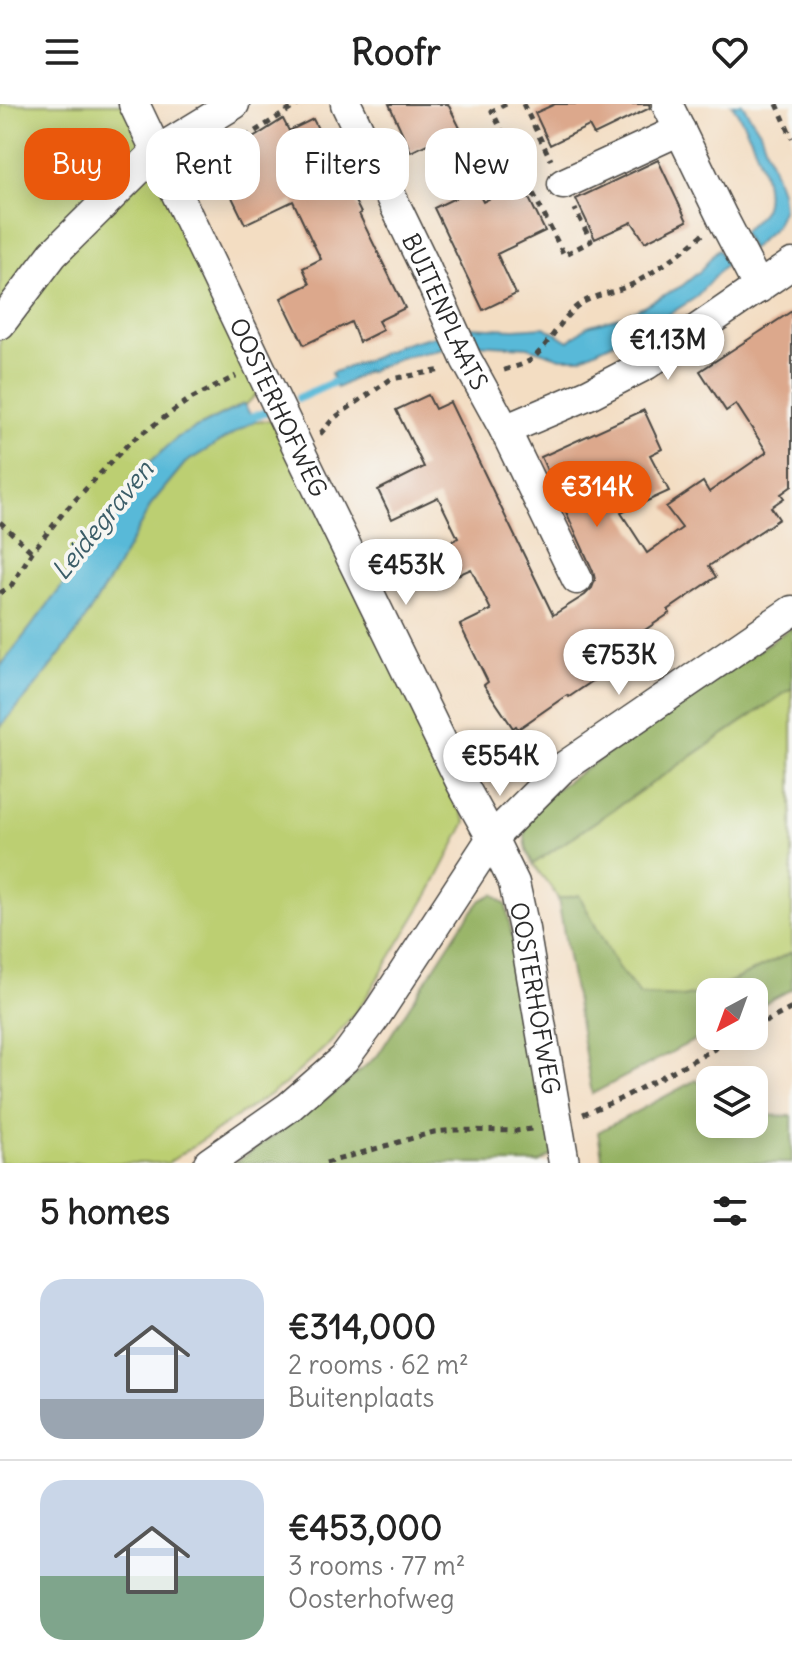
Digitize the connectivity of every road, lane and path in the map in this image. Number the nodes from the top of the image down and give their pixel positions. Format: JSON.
{"nodes":[{"id":1,"x":134,"y":104,"type":"edge"},
{"id":2,"x":234,"y":104,"type":"edge"},
{"id":3,"x":299,"y":104,"type":"edge"},
{"id":4,"x":346,"y":104,"type":"edge"},
{"id":5,"x":506,"y":104,"type":"edge"},
{"id":6,"x":777,"y":104,"type":"edge"},
{"id":7,"x":674,"y":117,"type":"edge"},
{"id":8,"x":195,"y":128,"type":"edge"},
{"id":9,"x":260,"y":128,"type":"edge"},
{"id":10,"x":146,"y":129,"type":"edge"},
{"id":11,"x":792,"y":138,"type":"edge"},
{"id":12,"x":146,"y":162,"type":"edge"},
{"id":13,"x":563,"y":184,"type":"dead end"},
{"id":14,"x":180,"y":200,"type":"edge"},
{"id":15,"x":723,"y":220,"type":"junction"},
{"id":16,"x":564,"y":255,"type":"dead end"},
{"id":17,"x":792,"y":264,"type":"edge"},
{"id":18,"x":759,"y":288,"type":"junction"},
{"id":19,"x":0,"y":324,"type":"edge"},
{"id":20,"x":258,"y":364,"type":"junction"},
{"id":21,"x":468,"y":365,"type":"junction"},
{"id":22,"x":505,"y":430,"type":"junction"},
{"id":23,"x":301,"y":454,"type":"junction"},
{"id":24,"x":0,"y":522,"type":"edge"},
{"id":25,"x":32,"y":552,"type":"junction"},
{"id":26,"x":577,"y":579,"type":"dead end"},
{"id":27,"x":0,"y":593,"type":"edge"},
{"id":28,"x":792,"y":611,"type":"edge"},
{"id":29,"x":492,"y":838,"type":"junction"},
{"id":30,"x":792,"y":1008,"type":"edge"},
{"id":31,"x":768,"y":1021,"type":"edge"},
{"id":32,"x":713,"y":1050,"type":"edge"},
{"id":33,"x":557,"y":1124,"type":"junction"},
{"id":34,"x":209,"y":1163,"type":"edge"},
{"id":35,"x":326,"y":1163,"type":"edge"},
{"id":36,"x":564,"y":1163,"type":"edge"}],
"edges":[{"from":1,"to":10,"type":"street","name":"OOSTERHOFWEG"},
{"from":2,"to":8,"type":"street"},
{"from":3,"to":9,"type":"path"},
{"from":4,"to":21,"type":"street","name":"BUITENPLAATS"},
{"from":5,"to":16,"type":"path"},
{"from":6,"to":11,"type":"path"},
{"from":7,"to":13,"type":"street"},
{"from":7,"to":15,"type":"street"},
{"from":12,"to":19,"type":"street"},
{"from":14,"to":20,"type":"street","name":"OOSTERHOFWEG"},
{"from":15,"to":18,"type":"street"},
{"from":15,"to":21,"type":"path"},
{"from":17,"to":18,"type":"street"},
{"from":18,"to":22,"type":"street"},
{"from":20,"to":23,"type":"street","name":"OOSTERHOFWEG"},
{"from":20,"to":25,"type":"path"},
{"from":21,"to":22,"type":"street","name":"BUITENPLAATS"},
{"from":21,"to":23,"type":"path"},
{"from":22,"to":26,"type":"street","name":"BUITENPLAATS"},
{"from":23,"to":29,"type":"street","name":"OOSTERHOFWEG"},
{"from":24,"to":25,"type":"path"},
{"from":25,"to":27,"type":"path"},
{"from":28,"to":29,"type":"street"},
{"from":29,"to":33,"type":"street","name":"OOSTERHOFWEG"},
{"from":29,"to":34,"type":"street"},
{"from":30,"to":31,"type":"path"},
{"from":32,"to":33,"type":"path"},
{"from":33,"to":35,"type":"path"},
{"from":33,"to":36,"type":"street","name":"OOSTERHOFWEG"}]}
